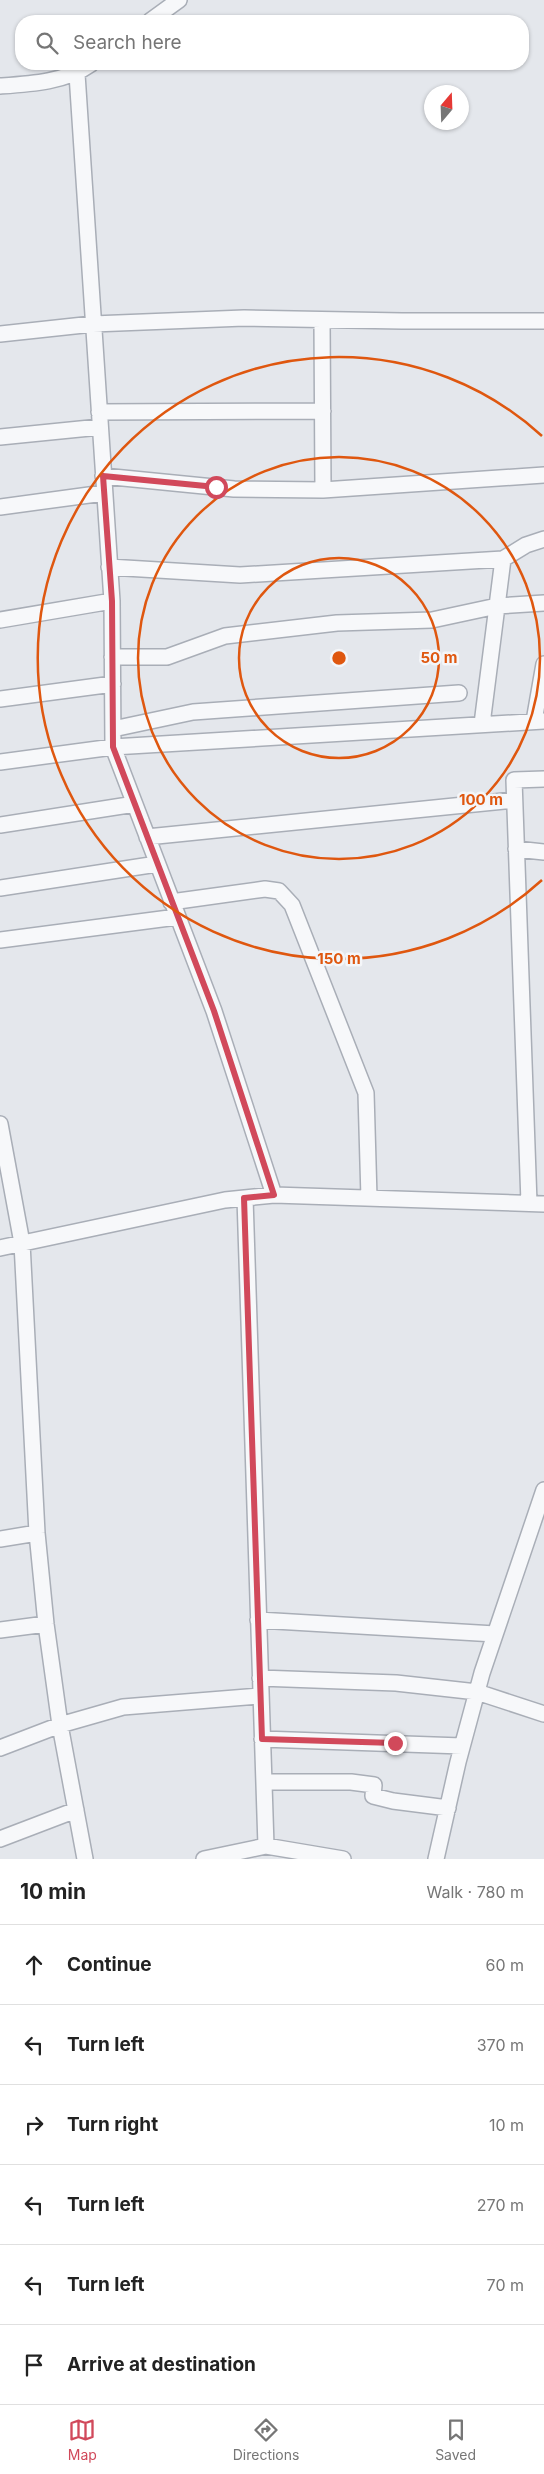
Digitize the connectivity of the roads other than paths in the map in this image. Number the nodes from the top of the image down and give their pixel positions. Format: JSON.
{"nodes":[{"id":1,"x":180,"y":0,"type":"edge"},
{"id":2,"x":159,"y":15,"type":"edge"},
{"id":3,"x":83,"y":70,"type":"edge"},
{"id":4,"x":77,"y":74,"type":"junction"},
{"id":5,"x":0,"y":86,"type":"edge"},
{"id":6,"x":322,"y":320,"type":"junction"},
{"id":7,"x":544,"y":321,"type":"edge"},
{"id":8,"x":93,"y":324,"type":"junction"},
{"id":9,"x":0,"y":334,"type":"edge"},
{"id":10,"x":323,"y":411,"type":"junction"},
{"id":11,"x":100,"y":420,"type":"junction"},
{"id":12,"x":0,"y":437,"type":"edge"},
{"id":13,"x":544,"y":475,"type":"edge"},
{"id":14,"x":103,"y":476,"type":"junction"},
{"id":15,"x":323,"y":490,"type":"junction"},
{"id":16,"x":104,"y":493,"type":"junction"},
{"id":17,"x":0,"y":507,"type":"edge"},
{"id":18,"x":544,"y":539,"type":"edge"},
{"id":19,"x":504,"y":559,"type":"junction"},
{"id":20,"x":109,"y":567,"type":"junction"},
{"id":21,"x":112,"y":601,"type":"junction"},
{"id":22,"x":544,"y":603,"type":"edge"},
{"id":23,"x":497,"y":606,"type":"junction"},
{"id":24,"x":0,"y":620,"type":"edge"},
{"id":25,"x":112,"y":657,"type":"junction"},
{"id":26,"x":544,"y":664,"type":"edge"},
{"id":27,"x":113,"y":684,"type":"junction"},
{"id":28,"x":459,"y":692,"type":"dead end"},
{"id":29,"x":0,"y":700,"type":"edge"},
{"id":30,"x":539,"y":721,"type":"edge"},
{"id":31,"x":482,"y":724,"type":"junction"},
{"id":32,"x":113,"y":729,"type":"junction"},
{"id":33,"x":113,"y":747,"type":"junction"},
{"id":34,"x":0,"y":762,"type":"edge"},
{"id":35,"x":544,"y":779,"type":"edge"},
{"id":36,"x":514,"y":800,"type":"junction"},
{"id":37,"x":135,"y":804,"type":"junction"},
{"id":38,"x":0,"y":826,"type":"edge"},
{"id":39,"x":147,"y":837,"type":"junction"},
{"id":40,"x":516,"y":850,"type":"junction"},
{"id":41,"x":544,"y":852,"type":"edge"},
{"id":42,"x":157,"y":864,"type":"junction"},
{"id":43,"x":0,"y":888,"type":"edge"},
{"id":44,"x":172,"y":902,"type":"junction"},
{"id":45,"x":178,"y":917,"type":"junction"},
{"id":46,"x":0,"y":940,"type":"edge"},
{"id":47,"x":0,"y":1124,"type":"edge"},
{"id":48,"x":274,"y":1195,"type":"junction"},
{"id":49,"x":244,"y":1198,"type":"junction"},
{"id":50,"x":370,"y":1198,"type":"junction"},
{"id":51,"x":536,"y":1204,"type":"edge"},
{"id":52,"x":22,"y":1243,"type":"junction"},
{"id":53,"x":0,"y":1248,"type":"edge"},
{"id":54,"x":544,"y":1490,"type":"edge"},
{"id":55,"x":37,"y":1533,"type":"junction"},
{"id":56,"x":0,"y":1538,"type":"edge"},
{"id":57,"x":258,"y":1620,"type":"junction"},
{"id":58,"x":46,"y":1624,"type":"junction"},
{"id":59,"x":0,"y":1630,"type":"edge"},
{"id":60,"x":495,"y":1634,"type":"junction"},
{"id":61,"x":260,"y":1678,"type":"junction"},
{"id":62,"x":477,"y":1692,"type":"junction"},
{"id":63,"x":260,"y":1696,"type":"junction"},
{"id":64,"x":544,"y":1714,"type":"edge"},
{"id":65,"x":60,"y":1725,"type":"junction"},
{"id":66,"x":262,"y":1739,"type":"junction"},
{"id":67,"x":462,"y":1746,"type":"junction"},
{"id":68,"x":0,"y":1748,"type":"edge"},
{"id":69,"x":264,"y":1782,"type":"junction"},
{"id":70,"x":448,"y":1808,"type":"junction"},
{"id":71,"x":76,"y":1810,"type":"junction"},
{"id":72,"x":0,"y":1839,"type":"edge"},
{"id":73,"x":266,"y":1846,"type":"junction"},
{"id":74,"x":85,"y":1859,"type":"edge"},
{"id":75,"x":204,"y":1859,"type":"edge"},
{"id":76,"x":344,"y":1859,"type":"edge"},
{"id":77,"x":436,"y":1859,"type":"edge"}],
"edges":[{"from":1,"to":2,"type":"street"},
{"from":3,"to":4,"type":"street"},
{"from":4,"to":5,"type":"street"},
{"from":4,"to":8,"type":"street"},
{"from":6,"to":7,"type":"street"},
{"from":6,"to":8,"type":"street"},
{"from":6,"to":10,"type":"street"},
{"from":8,"to":9,"type":"street"},
{"from":8,"to":11,"type":"street"},
{"from":10,"to":11,"type":"street"},
{"from":10,"to":15,"type":"street"},
{"from":11,"to":12,"type":"street"},
{"from":11,"to":14,"type":"street"},
{"from":13,"to":15,"type":"street"},
{"from":14,"to":15,"type":"street"},
{"from":14,"to":16,"type":"street"},
{"from":16,"to":17,"type":"street"},
{"from":16,"to":20,"type":"street"},
{"from":18,"to":19,"type":"street"},
{"from":19,"to":20,"type":"street"},
{"from":19,"to":23,"type":"street"},
{"from":20,"to":21,"type":"street"},
{"from":21,"to":24,"type":"street"},
{"from":21,"to":25,"type":"street"},
{"from":22,"to":23,"type":"street"},
{"from":23,"to":25,"type":"street"},
{"from":23,"to":31,"type":"street"},
{"from":25,"to":27,"type":"street"},
{"from":26,"to":30,"type":"street"},
{"from":27,"to":29,"type":"street"},
{"from":27,"to":32,"type":"street"},
{"from":28,"to":32,"type":"street"},
{"from":30,"to":31,"type":"street"},
{"from":31,"to":33,"type":"street"},
{"from":32,"to":33,"type":"street"},
{"from":33,"to":34,"type":"street"},
{"from":33,"to":37,"type":"street"},
{"from":35,"to":36,"type":"street"},
{"from":36,"to":39,"type":"street"},
{"from":36,"to":40,"type":"street"},
{"from":37,"to":38,"type":"street"},
{"from":37,"to":39,"type":"street"},
{"from":39,"to":42,"type":"street"},
{"from":40,"to":41,"type":"street"},
{"from":40,"to":51,"type":"street"},
{"from":42,"to":43,"type":"street"},
{"from":42,"to":44,"type":"street"},
{"from":44,"to":45,"type":"street"},
{"from":44,"to":50,"type":"street"},
{"from":45,"to":46,"type":"street"},
{"from":45,"to":48,"type":"street"},
{"from":47,"to":52,"type":"street"},
{"from":48,"to":49,"type":"street"},
{"from":48,"to":50,"type":"street"},
{"from":49,"to":52,"type":"street"},
{"from":49,"to":57,"type":"street"},
{"from":50,"to":51,"type":"street"},
{"from":52,"to":53,"type":"street"},
{"from":52,"to":55,"type":"street"},
{"from":54,"to":60,"type":"street"},
{"from":55,"to":56,"type":"street"},
{"from":55,"to":58,"type":"street"},
{"from":57,"to":60,"type":"street"},
{"from":57,"to":61,"type":"street"},
{"from":58,"to":59,"type":"street"},
{"from":58,"to":65,"type":"street"},
{"from":60,"to":62,"type":"street"},
{"from":61,"to":62,"type":"street"},
{"from":61,"to":63,"type":"street"},
{"from":62,"to":64,"type":"street"},
{"from":62,"to":67,"type":"street"},
{"from":63,"to":65,"type":"street"},
{"from":63,"to":66,"type":"street"},
{"from":65,"to":68,"type":"street"},
{"from":65,"to":71,"type":"street"},
{"from":66,"to":67,"type":"street"},
{"from":66,"to":69,"type":"street"},
{"from":67,"to":70,"type":"street"},
{"from":69,"to":70,"type":"street"},
{"from":69,"to":73,"type":"street"},
{"from":70,"to":77,"type":"street"},
{"from":71,"to":72,"type":"street"},
{"from":71,"to":74,"type":"street"},
{"from":73,"to":75,"type":"street"},
{"from":73,"to":76,"type":"street"}]}
